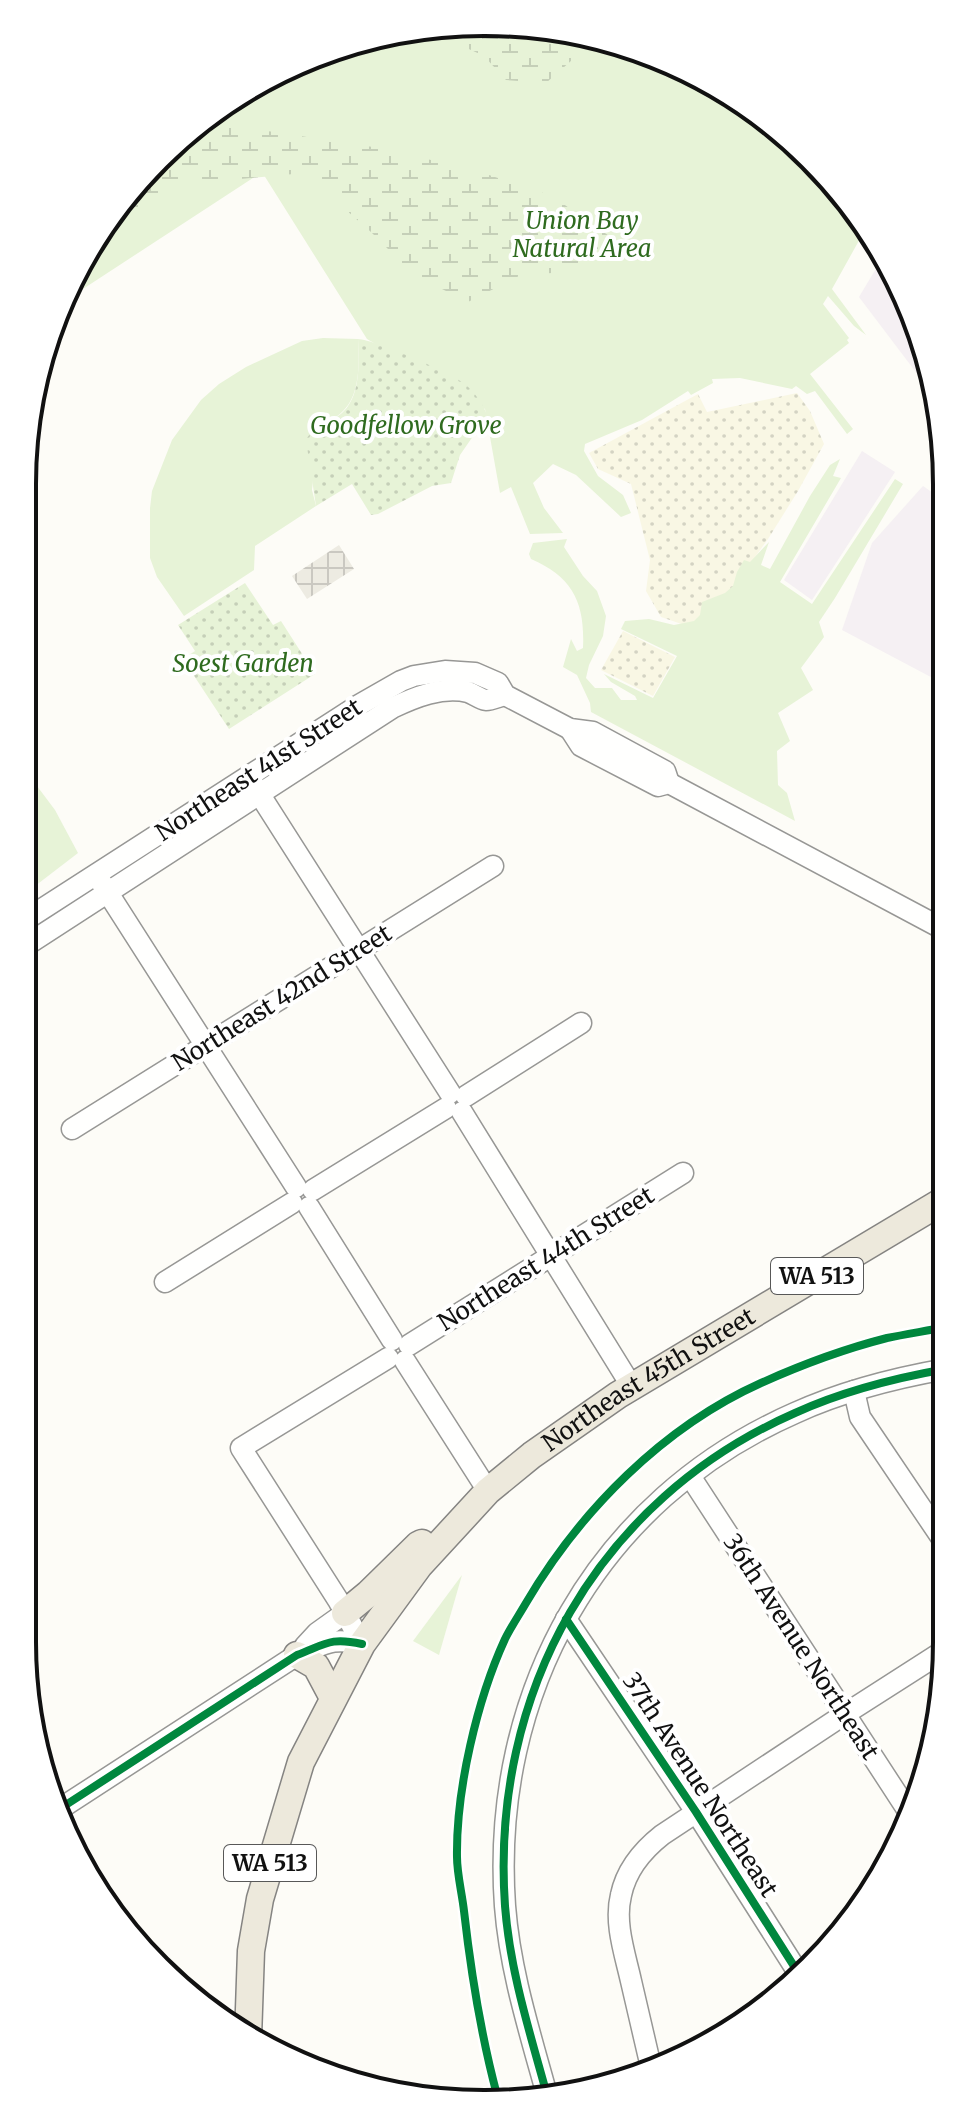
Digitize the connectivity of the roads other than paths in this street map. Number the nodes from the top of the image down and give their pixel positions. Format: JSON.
{"nodes":[{"id":1,"x":254,"y":785,"type":"junction"},
{"id":2,"x":493,"y":866,"type":"dead end"},
{"id":3,"x":102,"y":883,"type":"junction"},
{"id":4,"x":36,"y":915,"type":"edge"},
{"id":5,"x":933,"y":924,"type":"edge"},
{"id":6,"x":36,"y":937,"type":"edge"},
{"id":7,"x":359,"y":949,"type":"junction"},
{"id":8,"x":581,"y":1023,"type":"dead end"},
{"id":9,"x":205,"y":1045,"type":"junction"},
{"id":10,"x":456,"y":1102,"type":"junction"},
{"id":11,"x":72,"y":1129,"type":"dead end"},
{"id":12,"x":683,"y":1173,"type":"dead end"},
{"id":13,"x":302,"y":1197,"type":"junction"},
{"id":14,"x":933,"y":1207,"type":"edge"},
{"id":15,"x":551,"y":1255,"type":"junction"},
{"id":16,"x":165,"y":1282,"type":"dead end"},
{"id":17,"x":399,"y":1351,"type":"junction"},
{"id":18,"x":933,"y":1372,"type":"edge"},
{"id":19,"x":632,"y":1387,"type":"junction"},
{"id":20,"x":854,"y":1391,"type":"junction"},
{"id":21,"x":690,"y":1476,"type":"junction"},
{"id":22,"x":488,"y":1491,"type":"junction"},
{"id":23,"x":933,"y":1525,"type":"edge"},
{"id":24,"x":451,"y":1530,"type":"junction"},
{"id":25,"x":345,"y":1613,"type":"junction"},
{"id":26,"x":566,"y":1619,"type":"junction"},
{"id":27,"x":362,"y":1644,"type":"junction"},
{"id":28,"x":297,"y":1655,"type":"junction"},
{"id":29,"x":932,"y":1658,"type":"edge"},
{"id":30,"x":333,"y":1698,"type":"junction"},
{"id":31,"x":845,"y":1714,"type":"junction"},
{"id":32,"x":903,"y":1803,"type":"edge"},
{"id":33,"x":67,"y":1804,"type":"edge"},
{"id":34,"x":696,"y":1812,"type":"junction"},
{"id":35,"x":794,"y":1966,"type":"edge"},
{"id":36,"x":249,"y":2023,"type":"edge"},
{"id":37,"x":649,"y":2059,"type":"edge"},
{"id":38,"x":544,"y":2086,"type":"edge"}],
"edges":[{"from":1,"to":3,"type":"street","name":"Northeast 41st Street"},
{"from":1,"to":5,"type":"street","name":"Northeast 41st Street"},
{"from":1,"to":7,"type":"street"},
{"from":2,"to":7,"type":"street","name":"Northeast 42nd Street"},
{"from":3,"to":4,"type":"street","name":"Northeast 41st Street"},
{"from":3,"to":6,"type":"street","name":"Northeast 41st Street"},
{"from":3,"to":9,"type":"street"},
{"from":7,"to":9,"type":"street","name":"Northeast 42nd Street"},
{"from":7,"to":10,"type":"street"},
{"from":8,"to":10,"type":"street"},
{"from":9,"to":11,"type":"street","name":"Northeast 42nd Street"},
{"from":9,"to":13,"type":"street"},
{"from":10,"to":13,"type":"street"},
{"from":10,"to":15,"type":"street"},
{"from":12,"to":15,"type":"street","name":"Northeast 44th Street"},
{"from":13,"to":16,"type":"street"},
{"from":13,"to":17,"type":"street"},
{"from":14,"to":19,"type":"main road","name":"Northeast 45th Street","number":"WA 513"},
{"from":15,"to":17,"type":"street","name":"Northeast 44th Street"},
{"from":15,"to":19,"type":"street"},
{"from":17,"to":22,"type":"street"},
{"from":17,"to":25,"type":"street","name":"Northeast 44th Street"},
{"from":18,"to":20,"type":"street"},
{"from":19,"to":22,"type":"main road","name":"Northeast 45th Street","number":"WA 513"},
{"from":20,"to":21,"type":"street"},
{"from":20,"to":23,"type":"street"},
{"from":21,"to":26,"type":"street"},
{"from":21,"to":31,"type":"street","name":"36th Avenue Northeast"},
{"from":22,"to":24,"type":"main road","name":"Northeast 45th Street","number":"WA 513"},
{"from":24,"to":25,"type":"main road"},
{"from":24,"to":27,"type":"main road","number":"WA 513"},
{"from":25,"to":27,"type":"street"},
{"from":25,"to":28,"type":"street"},
{"from":26,"to":34,"type":"street","name":"37th Avenue Northeast"},
{"from":26,"to":38,"type":"street"},
{"from":27,"to":28,"type":"street"},
{"from":27,"to":30,"type":"main road","number":"WA 513"},
{"from":28,"to":30,"type":"main road"},
{"from":28,"to":33,"type":"street"},
{"from":29,"to":31,"type":"street"},
{"from":30,"to":36,"type":"main road","number":"WA 513"},
{"from":31,"to":32,"type":"street","name":"36th Avenue Northeast"},
{"from":31,"to":34,"type":"street"},
{"from":34,"to":35,"type":"street","name":"37th Avenue Northeast"},
{"from":34,"to":37,"type":"street"}]}
